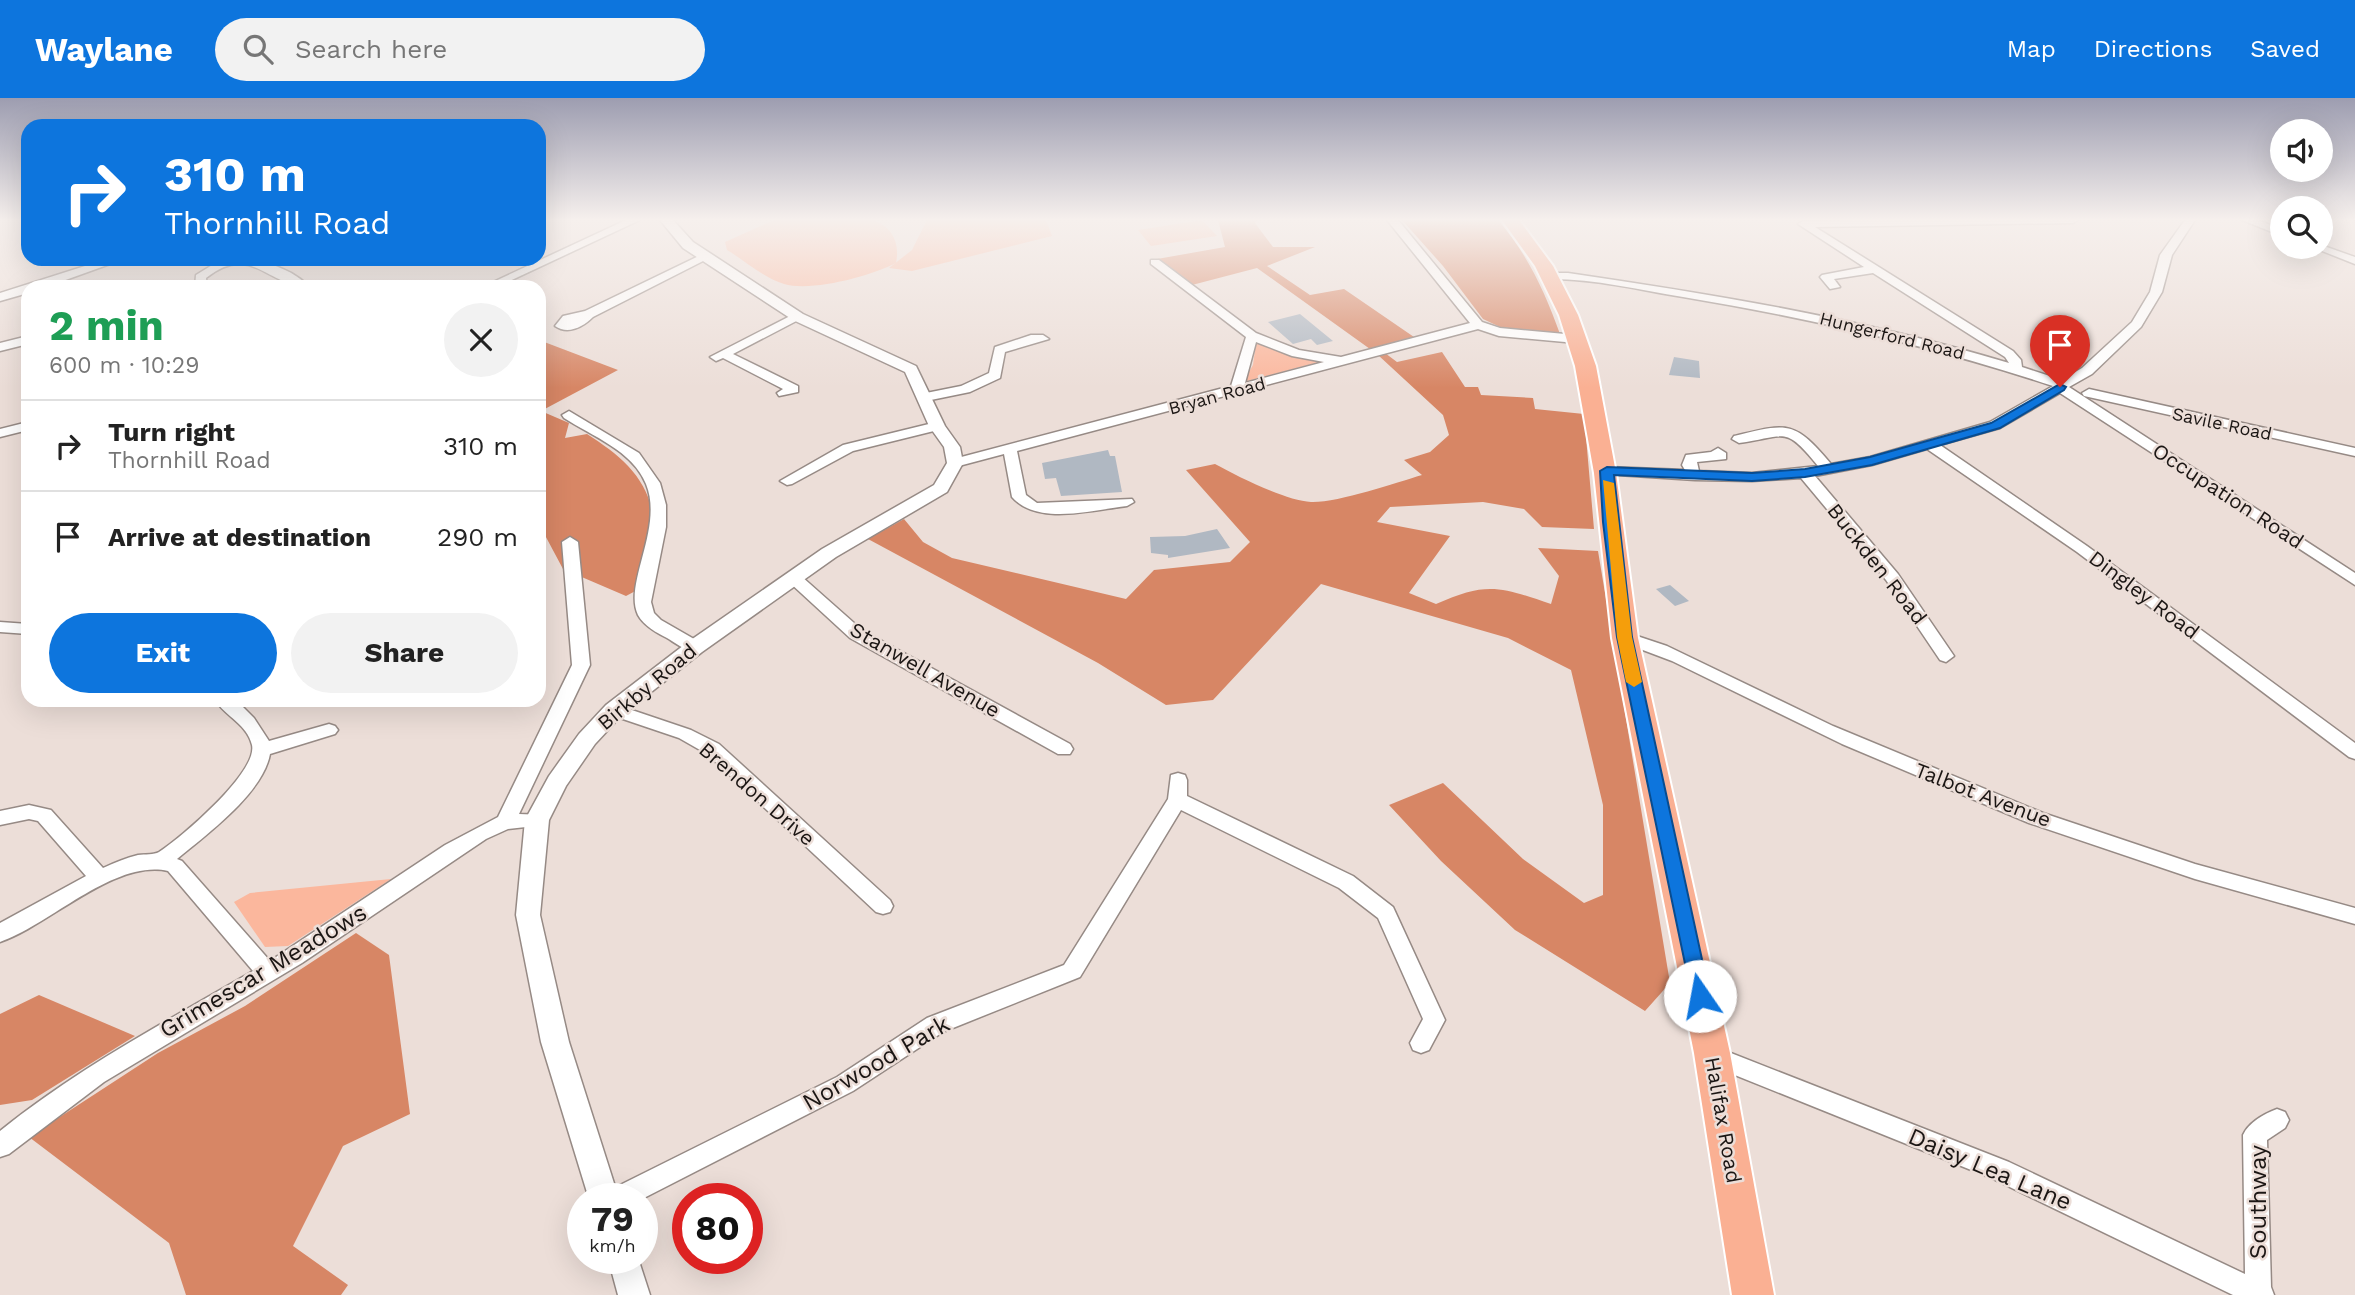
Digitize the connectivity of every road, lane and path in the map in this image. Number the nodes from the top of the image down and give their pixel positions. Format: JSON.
{"nodes":[{"id":1,"x":665,"y":276,"type":"edge"},
{"id":2,"x":735,"y":276,"type":"edge"},
{"id":3,"x":1173,"y":276,"type":"edge"},
{"id":4,"x":1438,"y":276,"type":"edge"},
{"id":5,"x":1551,"y":276,"type":"joint"},
{"id":6,"x":1833,"y":276,"type":"edge"},
{"id":7,"x":1886,"y":276,"type":"edge"},
{"id":8,"x":2160,"y":276,"type":"edge"},
{"id":9,"x":1834,"y":287,"type":"dead end"},
{"id":10,"x":21,"y":291,"type":"edge"},
{"id":11,"x":0,"y":297,"type":"edge"},
{"id":12,"x":589,"y":314,"type":"dead end"},
{"id":13,"x":798,"y":317,"type":"junction"},
{"id":14,"x":1478,"y":325,"type":"junction"},
{"id":15,"x":1035,"y":337,"type":"dead end"},
{"id":16,"x":1252,"y":337,"type":"junction"},
{"id":17,"x":1576,"y":340,"type":"junction"},
{"id":18,"x":21,"y":342,"type":"edge"},
{"id":19,"x":0,"y":347,"type":"edge"},
{"id":20,"x":1343,"y":361,"type":"junction"},
{"id":21,"x":2017,"y":369,"type":"junction"},
{"id":22,"x":2079,"y":375,"type":"junction"},
{"id":23,"x":2058,"y":388,"type":"junction"},
{"id":24,"x":793,"y":389,"type":"dead end"},
{"id":25,"x":1236,"y":391,"type":"junction"},
{"id":26,"x":2089,"y":393,"type":"junction"},
{"id":27,"x":926,"y":397,"type":"junction"},
{"id":28,"x":2100,"y":413,"type":"junction"},
{"id":29,"x":569,"y":415,"type":"dead end"},
{"id":30,"x":937,"y":426,"type":"junction"},
{"id":31,"x":21,"y":428,"type":"edge"},
{"id":32,"x":0,"y":433,"type":"edge"},
{"id":33,"x":1739,"y":439,"type":"dead end"},
{"id":34,"x":1929,"y":444,"type":"junction"},
{"id":35,"x":1010,"y":449,"type":"junction"},
{"id":36,"x":1718,"y":452,"type":"dead end"},
{"id":37,"x":2355,"y":452,"type":"edge"},
{"id":38,"x":955,"y":463,"type":"junction"},
{"id":39,"x":1828,"y":469,"type":"junction"},
{"id":40,"x":1607,"y":471,"type":"junction"},
{"id":41,"x":1805,"y":473,"type":"junction"},
{"id":42,"x":1695,"y":476,"type":"junction"},
{"id":43,"x":787,"y":481,"type":"dead end"},
{"id":44,"x":1127,"y":502,"type":"dead end"},
{"id":45,"x":570,"y":542,"type":"dead end"},
{"id":46,"x":795,"y":579,"type":"junction"},
{"id":47,"x":2355,"y":580,"type":"edge"},
{"id":48,"x":0,"y":627,"type":"edge"},
{"id":49,"x":21,"y":628,"type":"edge"},
{"id":50,"x":1625,"y":637,"type":"junction"},
{"id":51,"x":695,"y":647,"type":"junction"},
{"id":52,"x":1946,"y":656,"type":"dead end"},
{"id":53,"x":232,"y":707,"type":"edge"},
{"id":54,"x":614,"y":710,"type":"junction"},
{"id":55,"x":329,"y":730,"type":"dead end"},
{"id":56,"x":1064,"y":749,"type":"dead end"},
{"id":57,"x":262,"y":750,"type":"junction"},
{"id":58,"x":2355,"y":752,"type":"edge"},
{"id":59,"x":0,"y":818,"type":"edge"},
{"id":60,"x":537,"y":820,"type":"junction"},
{"id":61,"x":505,"y":822,"type":"junction"},
{"id":62,"x":163,"y":860,"type":"junction"},
{"id":63,"x":100,"y":878,"type":"junction"},
{"id":64,"x":883,"y":906,"type":"dead end"},
{"id":65,"x":2355,"y":916,"type":"edge"},
{"id":66,"x":0,"y":933,"type":"edge"},
{"id":67,"x":268,"y":973,"type":"junction"},
{"id":68,"x":1421,"y":1043,"type":"dead end"},
{"id":69,"x":1713,"y":1056,"type":"junction"},
{"id":70,"x":2277,"y":1120,"type":"dead end"},
{"id":71,"x":0,"y":1146,"type":"edge"},
{"id":72,"x":599,"y":1183,"type":"edge"},
{"id":73,"x":649,"y":1183,"type":"edge"},
{"id":74,"x":628,"y":1274,"type":"edge"},
{"id":75,"x":2259,"y":1294,"type":"edge"},
{"id":76,"x":634,"y":1295,"type":"edge"},
{"id":77,"x":1753,"y":1295,"type":"edge"}],
"edges":[{"from":1,"to":12,"type":"street"},
{"from":2,"to":13,"type":"street"},
{"from":3,"to":16,"type":"street"},
{"from":4,"to":14,"type":"street"},
{"from":5,"to":17,"type":"highway","name":"Halifax Road"},
{"from":5,"to":21,"type":"street","name":"Hungerford Road"},
{"from":6,"to":9,"type":"street"},
{"from":7,"to":21,"type":"street"},
{"from":8,"to":22,"type":"street"},
{"from":10,"to":11,"type":"street"},
{"from":13,"to":24,"type":"street"},
{"from":13,"to":27,"type":"street"},
{"from":14,"to":17,"type":"street"},
{"from":14,"to":20,"type":"street","name":"Bryan Road"},
{"from":15,"to":27,"type":"street"},
{"from":16,"to":20,"type":"street"},
{"from":16,"to":25,"type":"street"},
{"from":17,"to":40,"type":"highway","name":"Halifax Road"},
{"from":18,"to":19,"type":"street"},
{"from":20,"to":25,"type":"street","name":"Bryan Road"},
{"from":21,"to":23,"type":"street","name":"Hungerford Road"},
{"from":22,"to":23,"type":"street"},
{"from":22,"to":26,"type":"street","name":"Occupation Road"},
{"from":23,"to":28,"type":"street","name":"Occupation Road"},
{"from":23,"to":34,"type":"street"},
{"from":25,"to":35,"type":"street","name":"Bryan Road"},
{"from":26,"to":28,"type":"street","name":"Occupation Road"},
{"from":26,"to":37,"type":"street","name":"Savile Road"},
{"from":27,"to":30,"type":"street"},
{"from":28,"to":47,"type":"street","name":"Occupation Road"},
{"from":29,"to":51,"type":"street"},
{"from":30,"to":38,"type":"street"},
{"from":30,"to":43,"type":"street"},
{"from":31,"to":32,"type":"street"},
{"from":33,"to":39,"type":"street"},
{"from":34,"to":39,"type":"street"},
{"from":34,"to":58,"type":"street","name":"Dingley Road"},
{"from":35,"to":38,"type":"street","name":"Bryan Road"},
{"from":35,"to":44,"type":"street"},
{"from":36,"to":42,"type":"street"},
{"from":38,"to":46,"type":"street","name":"Birkby Road"},
{"from":39,"to":41,"type":"street"},
{"from":40,"to":42,"type":"street"},
{"from":40,"to":50,"type":"highway","name":"Halifax Road"},
{"from":41,"to":42,"type":"street"},
{"from":41,"to":52,"type":"street","name":"Buckden Road"},
{"from":45,"to":61,"type":"street"},
{"from":46,"to":51,"type":"street","name":"Birkby Road"},
{"from":46,"to":56,"type":"street","name":"Stanwell Avenue"},
{"from":48,"to":49,"type":"street"},
{"from":50,"to":65,"type":"street","name":"Talbot Avenue"},
{"from":50,"to":69,"type":"highway","name":"Halifax Road"},
{"from":51,"to":54,"type":"street","name":"Birkby Road"},
{"from":53,"to":57,"type":"street"},
{"from":54,"to":60,"type":"street","name":"Birkby Road"},
{"from":54,"to":64,"type":"street","name":"Brendon Drive"},
{"from":55,"to":57,"type":"street"},
{"from":57,"to":62,"type":"street"},
{"from":59,"to":63,"type":"street"},
{"from":60,"to":61,"type":"street","name":"Grimescar Meadows"},
{"from":60,"to":72,"type":"street","name":"Birkby Road"},
{"from":61,"to":67,"type":"street","name":"Grimescar Meadows"},
{"from":62,"to":63,"type":"street"},
{"from":62,"to":67,"type":"street"},
{"from":63,"to":66,"type":"street"},
{"from":67,"to":71,"type":"street","name":"Grimescar Meadows"},
{"from":68,"to":73,"type":"street","name":"Norwood Park"},
{"from":69,"to":75,"type":"street","name":"Daisy Lea Lane"},
{"from":69,"to":77,"type":"highway","name":"Halifax Road"},
{"from":70,"to":75,"type":"street","name":"Southway"},
{"from":74,"to":76,"type":"street"}]}
